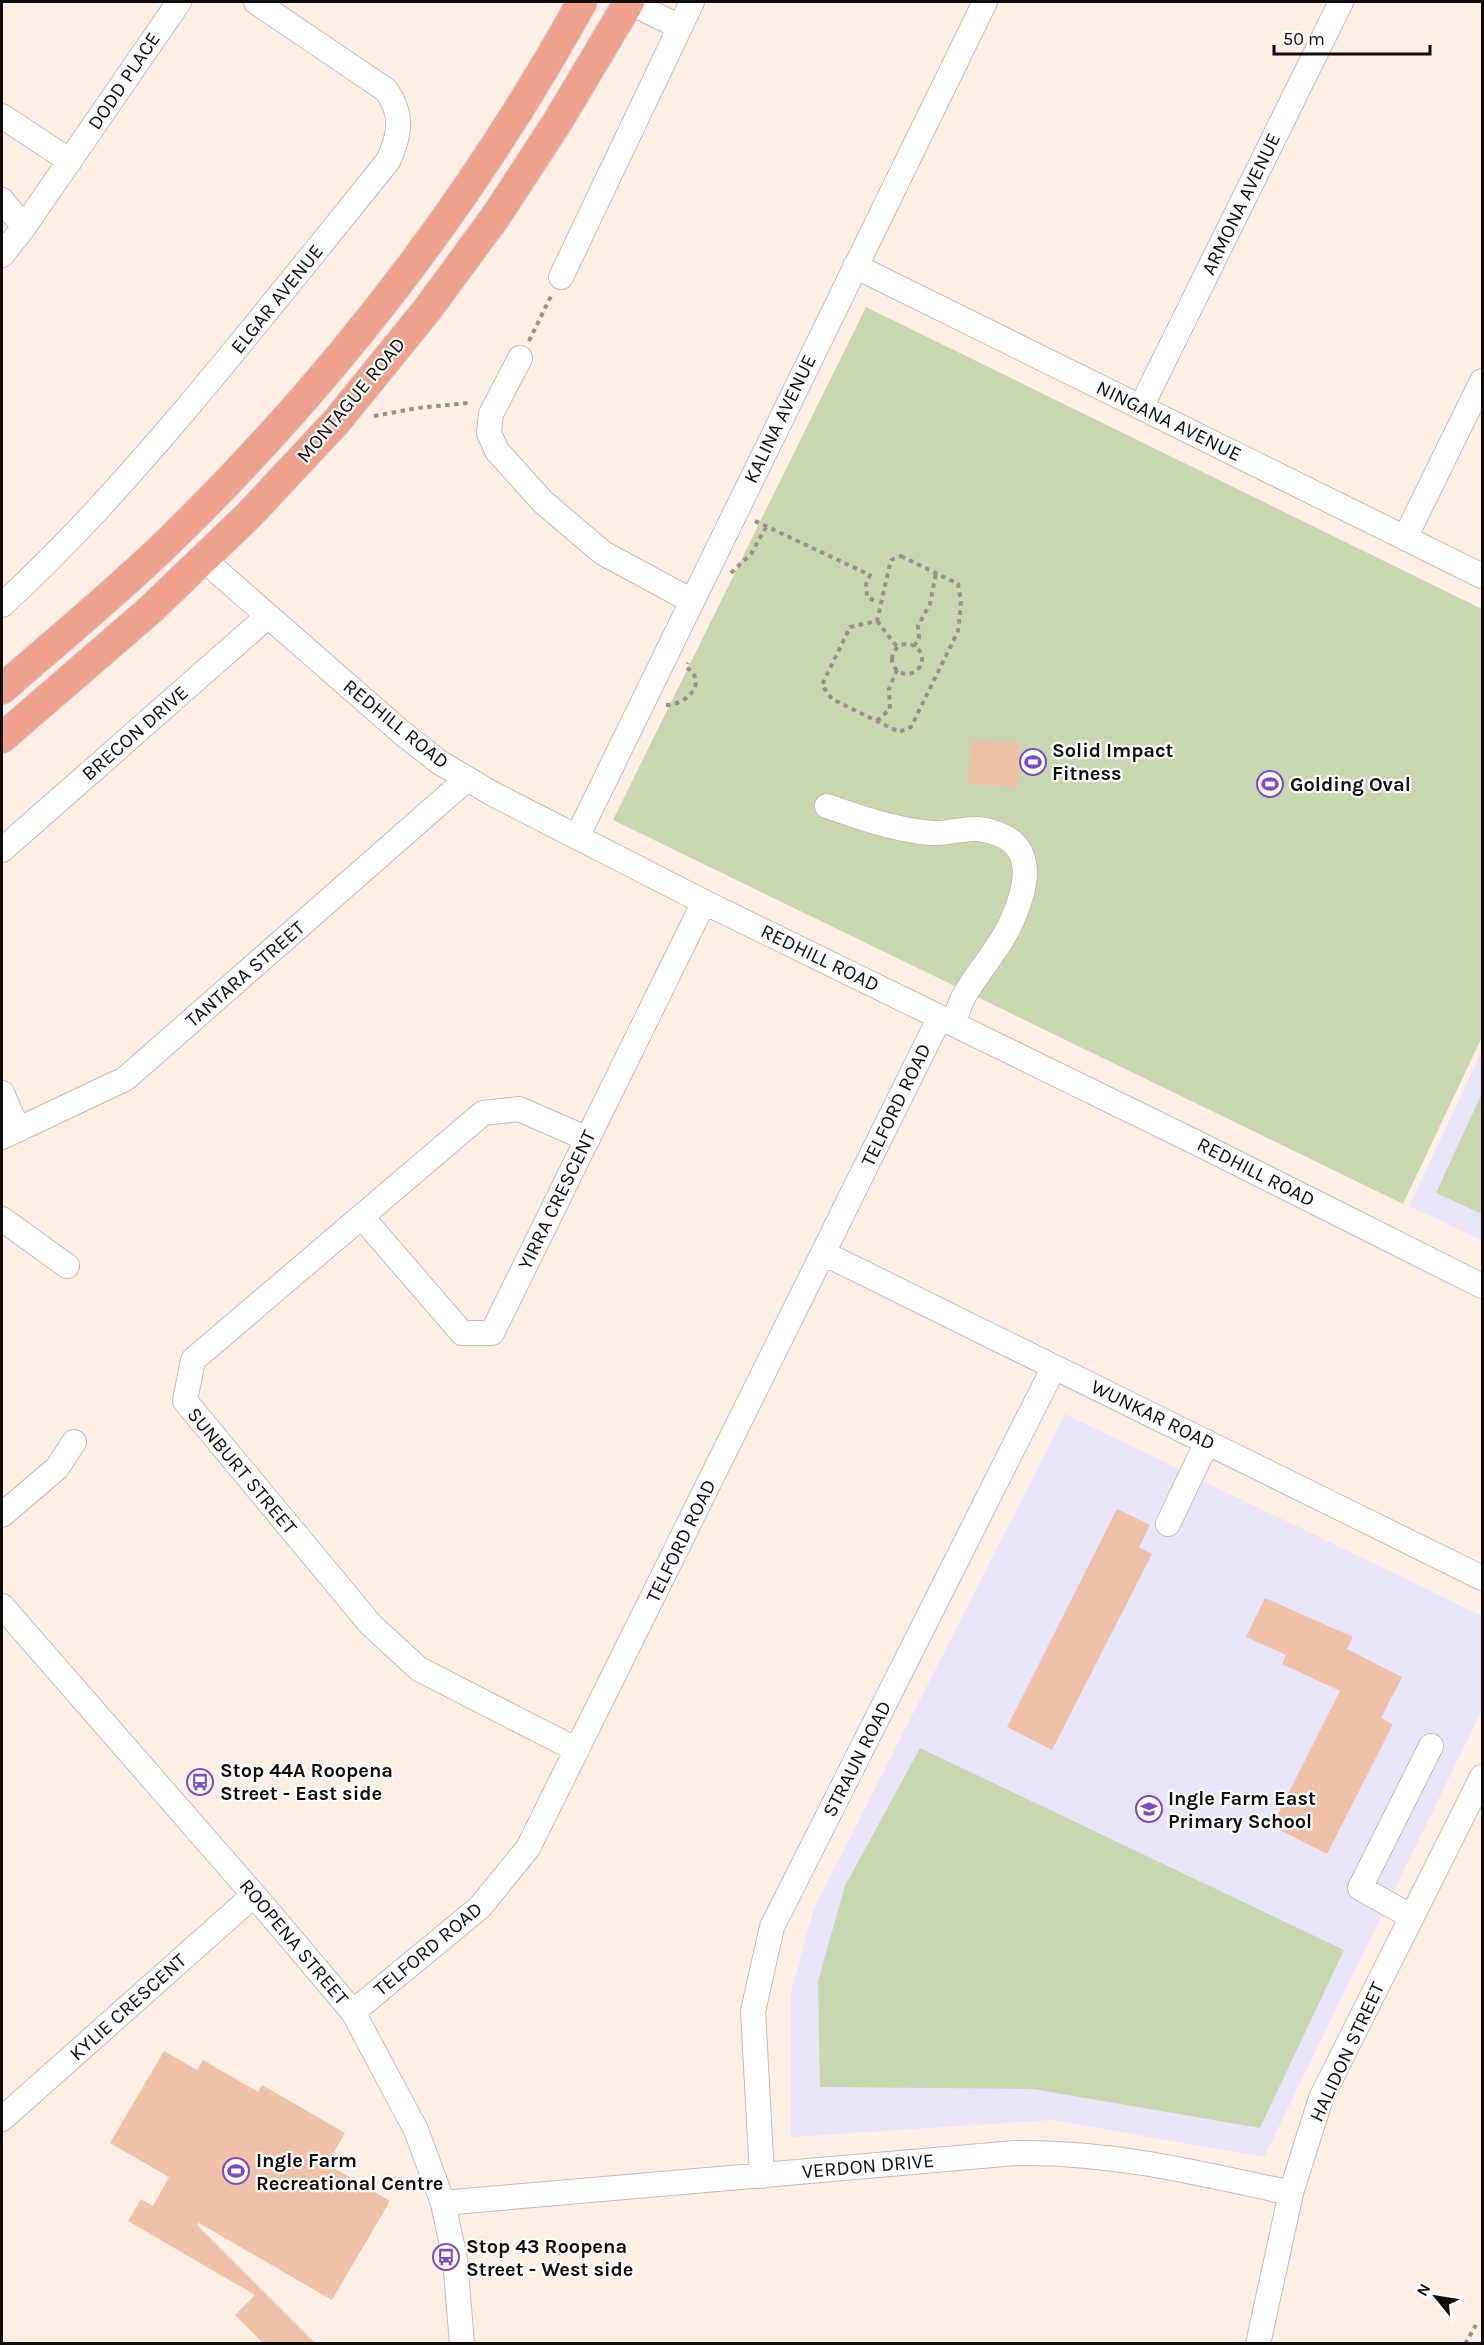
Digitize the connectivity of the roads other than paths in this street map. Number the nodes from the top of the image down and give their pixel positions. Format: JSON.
{"nodes":[{"id":1,"x":178,"y":2,"type":"edge"},
{"id":2,"x":256,"y":2,"type":"edge"},
{"id":3,"x":582,"y":2,"type":"edge"},
{"id":4,"x":629,"y":2,"type":"edge"},
{"id":5,"x":692,"y":2,"type":"edge"},
{"id":6,"x":985,"y":2,"type":"edge"},
{"id":7,"x":1341,"y":2,"type":"edge"},
{"id":8,"x":680,"y":27,"type":"junction"},
{"id":9,"x":2,"y":116,"type":"edge"},
{"id":10,"x":70,"y":161,"type":"junction"},
{"id":11,"x":2,"y":200,"type":"edge"},
{"id":12,"x":24,"y":227,"type":"junction"},
{"id":13,"x":2,"y":255,"type":"edge"},
{"id":14,"x":855,"y":266,"type":"junction"},
{"id":15,"x":561,"y":277,"type":"road end"},
{"id":16,"x":520,"y":358,"type":"road end"},
{"id":17,"x":1482,"y":381,"type":"edge"},
{"id":18,"x":1141,"y":407,"type":"junction"},
{"id":19,"x":176,"y":534,"type":"junction"},
{"id":20,"x":1405,"y":538,"type":"junction"},
{"id":21,"x":203,"y":560,"type":"junction"},
{"id":22,"x":1482,"y":576,"type":"edge"},
{"id":23,"x":692,"y":601,"type":"junction"},
{"id":24,"x":2,"y":605,"type":"edge"},
{"id":25,"x":268,"y":616,"type":"junction"},
{"id":26,"x":2,"y":689,"type":"edge"},
{"id":27,"x":2,"y":738,"type":"edge"},
{"id":28,"x":467,"y":779,"type":"junction"},
{"id":29,"x":827,"y":806,"type":"dead end"},
{"id":30,"x":577,"y":837,"type":"junction"},
{"id":31,"x":2,"y":850,"type":"edge"},
{"id":32,"x":704,"y":903,"type":"junction"},
{"id":33,"x":947,"y":1020,"type":"junction"},
{"id":34,"x":2,"y":1094,"type":"edge"},
{"id":35,"x":10,"y":1133,"type":"edge"},
{"id":36,"x":588,"y":1139,"type":"junction"},
{"id":37,"x":362,"y":1216,"type":"junction"},
{"id":38,"x":2,"y":1219,"type":"edge"},
{"id":39,"x":823,"y":1253,"type":"junction"},
{"id":40,"x":66,"y":1266,"type":"dead end"},
{"id":41,"x":1482,"y":1286,"type":"edge"},
{"id":42,"x":1054,"y":1367,"type":"junction"},
{"id":43,"x":74,"y":1442,"type":"dead end"},
{"id":44,"x":1207,"y":1442,"type":"junction"},
{"id":45,"x":2,"y":1515,"type":"edge"},
{"id":46,"x":1168,"y":1524,"type":"dead end"},
{"id":47,"x":1482,"y":1578,"type":"edge"},
{"id":48,"x":2,"y":1606,"type":"edge"},
{"id":49,"x":1431,"y":1746,"type":"dead end"},
{"id":50,"x":577,"y":1750,"type":"junction"},
{"id":51,"x":1482,"y":1777,"type":"edge"},
{"id":52,"x":254,"y":1894,"type":"junction"},
{"id":53,"x":1412,"y":1917,"type":"junction"},
{"id":54,"x":352,"y":2012,"type":"junction"},
{"id":55,"x":2,"y":2119,"type":"edge"},
{"id":56,"x":762,"y":2176,"type":"junction"},
{"id":57,"x":1291,"y":2193,"type":"junction"},
{"id":58,"x":443,"y":2203,"type":"junction"},
{"id":59,"x":462,"y":2343,"type":"edge"},
{"id":60,"x":1258,"y":2343,"type":"edge"}],
"edges":[{"from":1,"to":10,"type":"street","name":"DODD PLACE"},
{"from":2,"to":24,"type":"street","name":"ELGAR AVENUE"},
{"from":3,"to":19,"type":"main road","name":"MONTAGUE ROAD"},
{"from":4,"to":8,"type":"street"},
{"from":4,"to":21,"type":"main road","name":"MONTAGUE ROAD"},
{"from":5,"to":8,"type":"street"},
{"from":6,"to":14,"type":"street","name":"KALINA AVENUE"},
{"from":7,"to":18,"type":"street","name":"ARMONA AVENUE"},
{"from":8,"to":15,"type":"street"},
{"from":9,"to":10,"type":"street"},
{"from":10,"to":12,"type":"street","name":"DODD PLACE"},
{"from":11,"to":12,"type":"street"},
{"from":12,"to":13,"type":"street","name":"DODD PLACE"},
{"from":14,"to":18,"type":"street","name":"NINGANA AVENUE"},
{"from":14,"to":23,"type":"street","name":"KALINA AVENUE"},
{"from":16,"to":23,"type":"street"},
{"from":17,"to":20,"type":"street"},
{"from":18,"to":20,"type":"street","name":"NINGANA AVENUE"},
{"from":19,"to":21,"type":"main road"},
{"from":19,"to":26,"type":"main road","name":"MONTAGUE ROAD"},
{"from":20,"to":22,"type":"street","name":"NINGANA AVENUE"},
{"from":21,"to":25,"type":"street","name":"REDHILL ROAD"},
{"from":21,"to":27,"type":"main road","name":"MONTAGUE ROAD"},
{"from":23,"to":30,"type":"street","name":"KALINA AVENUE"},
{"from":25,"to":28,"type":"street","name":"REDHILL ROAD"},
{"from":25,"to":31,"type":"street","name":"BRECON DRIVE"},
{"from":28,"to":30,"type":"street","name":"REDHILL ROAD"},
{"from":28,"to":35,"type":"street","name":"TANTARA STREET"},
{"from":29,"to":33,"type":"street","name":"TELFORD ROAD"},
{"from":30,"to":32,"type":"street","name":"REDHILL ROAD"},
{"from":32,"to":33,"type":"street","name":"REDHILL ROAD"},
{"from":32,"to":36,"type":"street","name":"YIRRA CRESCENT"},
{"from":33,"to":39,"type":"street","name":"TELFORD ROAD"},
{"from":33,"to":41,"type":"street","name":"REDHILL ROAD"},
{"from":34,"to":35,"type":"street"},
{"from":36,"to":37,"type":"street","name":"SUNBURT STREET"},
{"from":36,"to":37,"type":"street","name":"YIRRA CRESCENT"},
{"from":37,"to":50,"type":"street","name":"SUNBURT STREET"},
{"from":38,"to":40,"type":"street"},
{"from":39,"to":42,"type":"street","name":"WUNKAR ROAD"},
{"from":39,"to":50,"type":"street","name":"TELFORD ROAD"},
{"from":42,"to":44,"type":"street","name":"WUNKAR ROAD"},
{"from":42,"to":56,"type":"street","name":"STRAUN ROAD"},
{"from":43,"to":45,"type":"street"},
{"from":44,"to":46,"type":"street"},
{"from":44,"to":47,"type":"street","name":"WUNKAR ROAD"},
{"from":48,"to":52,"type":"street","name":"ROOPENA STREET"},
{"from":49,"to":53,"type":"street"},
{"from":50,"to":54,"type":"street","name":"TELFORD ROAD"},
{"from":51,"to":53,"type":"street","name":"HALIDON STREET"},
{"from":52,"to":54,"type":"street","name":"ROOPENA STREET"},
{"from":52,"to":55,"type":"street","name":"KYLIE CRESCENT"},
{"from":53,"to":57,"type":"street","name":"HALIDON STREET"},
{"from":54,"to":58,"type":"street","name":"ROOPENA STREET"},
{"from":56,"to":57,"type":"street","name":"VERDON DRIVE"},
{"from":56,"to":58,"type":"street","name":"VERDON DRIVE"},
{"from":57,"to":60,"type":"street","name":"HALIDON STREET"},
{"from":58,"to":59,"type":"street","name":"ROOPENA STREET"}]}
